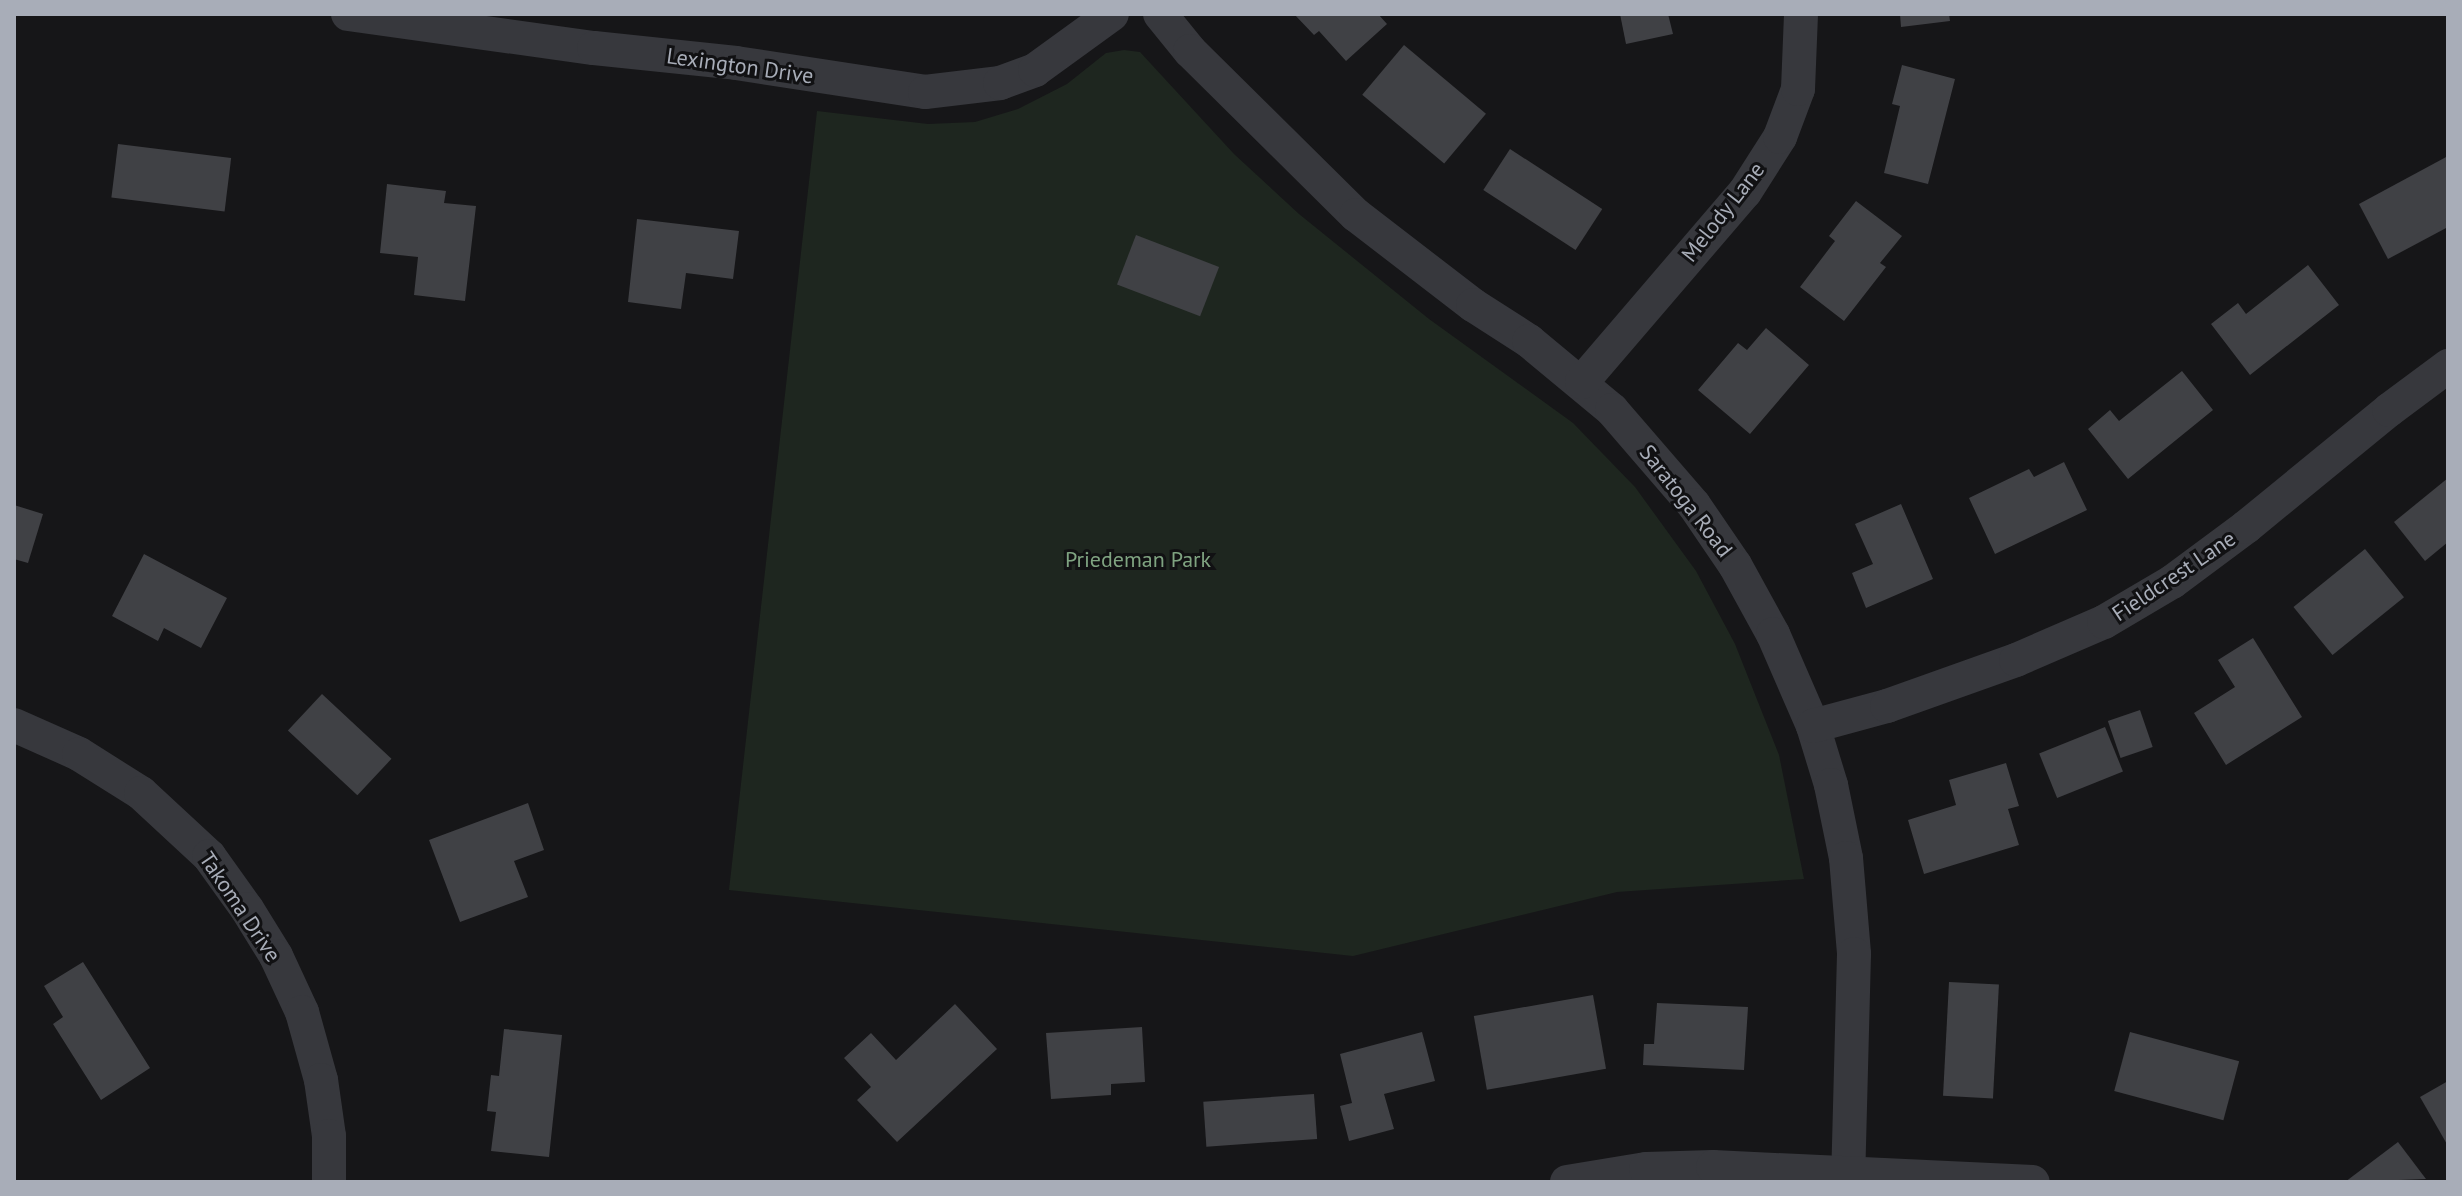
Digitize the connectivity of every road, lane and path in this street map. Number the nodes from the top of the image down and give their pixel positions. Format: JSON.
{"nodes":[{"id":1,"x":348,"y":14,"type":"edge"},
{"id":2,"x":1112,"y":14,"type":"edge"},
{"id":3,"x":1160,"y":14,"type":"edge"},
{"id":4,"x":1801,"y":14,"type":"edge"},
{"id":5,"x":2448,"y":366,"type":"edge"},
{"id":6,"x":1582,"y":382,"type":"junction"},
{"id":7,"x":14,"y":725,"type":"edge"},
{"id":8,"x":1813,"y":726,"type":"junction"},
{"id":9,"x":1848,"y":1178,"type":"edge"},
{"id":10,"x":329,"y":1182,"type":"edge"},
{"id":11,"x":1567,"y":1182,"type":"edge"},
{"id":12,"x":2033,"y":1182,"type":"edge"}],
"edges":[{"from":1,"to":2,"type":"street","name":"Lexington Drive"},
{"from":3,"to":6,"type":"street","name":"Saratoga Road"},
{"from":4,"to":6,"type":"street","name":"Melody Lane"},
{"from":5,"to":8,"type":"street","name":"Fieldcrest Lane"},
{"from":6,"to":8,"type":"street","name":"Saratoga Road"},
{"from":7,"to":10,"type":"street","name":"Takoma Drive"},
{"from":8,"to":9,"type":"street","name":"Saratoga Road"},
{"from":9,"to":11,"type":"street"},
{"from":9,"to":12,"type":"street"}]}
